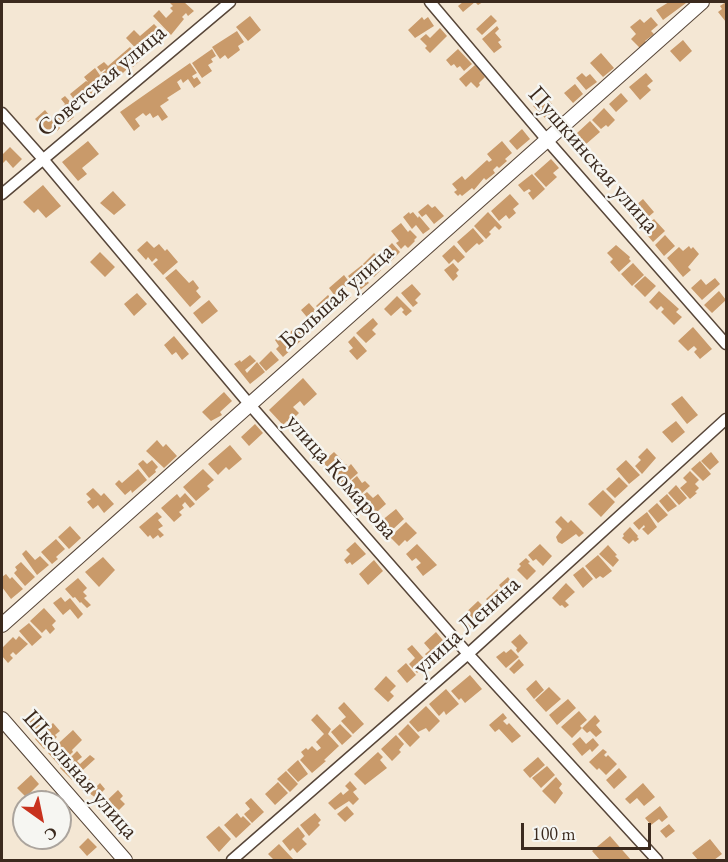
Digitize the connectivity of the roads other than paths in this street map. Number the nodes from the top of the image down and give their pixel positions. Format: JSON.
{"nodes":[{"id":1,"x":230,"y":2,"type":"edge"},
{"id":2,"x":430,"y":2,"type":"edge"},
{"id":3,"x":702,"y":2,"type":"edge"},
{"id":4,"x":2,"y":113,"type":"edge"},
{"id":5,"x":547,"y":140,"type":"junction"},
{"id":6,"x":42,"y":159,"type":"junction"},
{"id":7,"x":2,"y":195,"type":"edge"},
{"id":8,"x":726,"y":344,"type":"edge"},
{"id":9,"x":250,"y":405,"type":"junction"},
{"id":10,"x":726,"y":419,"type":"edge"},
{"id":11,"x":2,"y":625,"type":"edge"},
{"id":12,"x":468,"y":654,"type":"junction"},
{"id":13,"x":2,"y":719,"type":"edge"},
{"id":14,"x":125,"y":861,"type":"edge"},
{"id":15,"x":232,"y":861,"type":"edge"},
{"id":16,"x":657,"y":861,"type":"edge"}],
"edges":[{"from":1,"to":6,"type":"street","name":"Советская улица"},
{"from":2,"to":5,"type":"street","name":"Пушкинская улица"},
{"from":3,"to":5,"type":"street","name":"Большая улица"},
{"from":4,"to":6,"type":"street","name":"улица Комарова"},
{"from":5,"to":8,"type":"street","name":"Пушкинская улица"},
{"from":5,"to":9,"type":"street","name":"Большая улица"},
{"from":6,"to":7,"type":"street","name":"Советская улица"},
{"from":6,"to":9,"type":"street","name":"улица Комарова"},
{"from":9,"to":11,"type":"street","name":"Большая улица"},
{"from":9,"to":12,"type":"street","name":"улица Комарова"},
{"from":10,"to":12,"type":"street","name":"улица Ленина"},
{"from":12,"to":15,"type":"street","name":"улица Ленина"},
{"from":12,"to":16,"type":"street","name":"улица Комарова"},
{"from":13,"to":14,"type":"street","name":"Школьная улица"}]}
